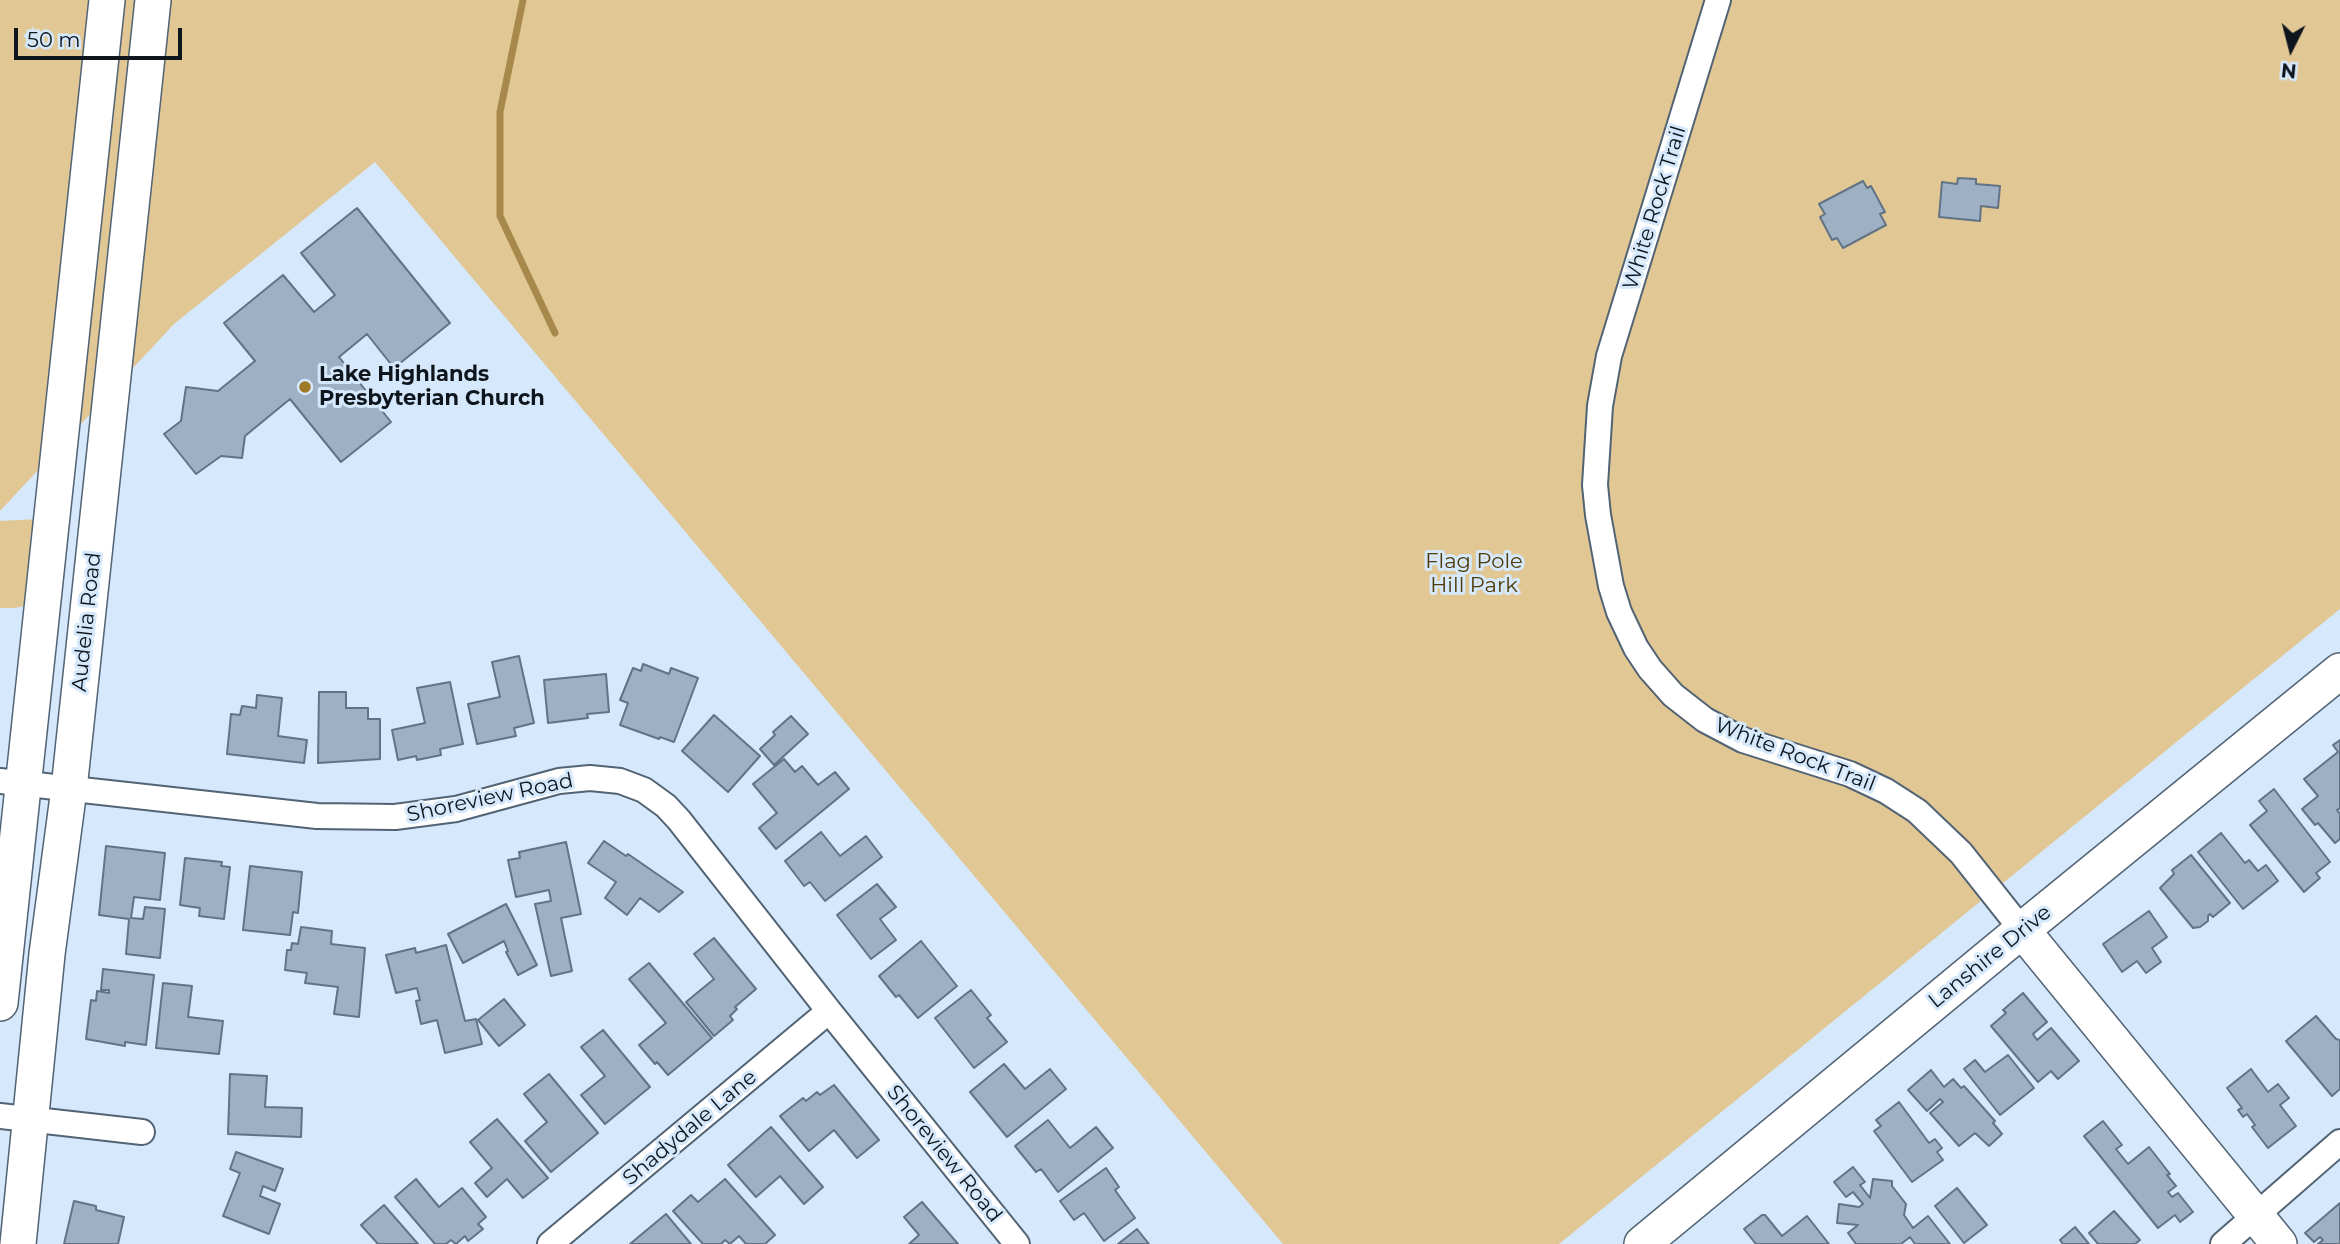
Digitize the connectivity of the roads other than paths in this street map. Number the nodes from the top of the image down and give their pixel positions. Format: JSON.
{"nodes":[{"id":1,"x":107,"y":0,"type":"edge"},
{"id":2,"x":153,"y":0,"type":"edge"},
{"id":3,"x":1718,"y":0,"type":"edge"},
{"id":4,"x":65,"y":391,"type":"junction"},
{"id":5,"x":111,"y":396,"type":"junction"},
{"id":6,"x":2340,"y":671,"type":"edge"},
{"id":7,"x":12,"y":782,"type":"edge"},
{"id":8,"x":69,"y":789,"type":"junction"},
{"id":9,"x":2022,"y":930,"type":"junction"},
{"id":10,"x":0,"y":1003,"type":"edge"},
{"id":11,"x":829,"y":1011,"type":"junction"},
{"id":12,"x":15,"y":1118,"type":"edge"},
{"id":13,"x":142,"y":1132,"type":"dead end"},
{"id":14,"x":2340,"y":1142,"type":"edge"},
{"id":15,"x":2256,"y":1214,"type":"junction"},
{"id":16,"x":18,"y":1244,"type":"edge"},
{"id":17,"x":550,"y":1244,"type":"edge"},
{"id":18,"x":1017,"y":1244,"type":"edge"},
{"id":19,"x":1642,"y":1244,"type":"edge"},
{"id":20,"x":2223,"y":1244,"type":"edge"},
{"id":21,"x":2279,"y":1244,"type":"edge"}],
"edges":[{"from":1,"to":4,"type":"main road"},
{"from":2,"to":5,"type":"main road","name":"Audelia Road"},
{"from":3,"to":9,"type":"street","name":"White Rock Trail"},
{"from":4,"to":5,"type":"main road"},
{"from":4,"to":7,"type":"main road"},
{"from":5,"to":8,"type":"main road","name":"Audelia Road"},
{"from":6,"to":9,"type":"main road","name":"Lanshire Drive"},
{"from":7,"to":8,"type":"street","name":"Shoreview Road"},
{"from":7,"to":10,"type":"main road"},
{"from":8,"to":11,"type":"street","name":"Shoreview Road"},
{"from":8,"to":12,"type":"main road","name":"Audelia Road"},
{"from":9,"to":15,"type":"main road","name":"White Rock Trail"},
{"from":9,"to":19,"type":"main road","name":"Lanshire Drive"},
{"from":11,"to":17,"type":"street","name":"Shadydale Lane"},
{"from":11,"to":18,"type":"street","name":"Shoreview Road"},
{"from":12,"to":13,"type":"street"},
{"from":12,"to":16,"type":"main road","name":"Audelia Road"},
{"from":14,"to":15,"type":"street"},
{"from":15,"to":20,"type":"street"},
{"from":15,"to":21,"type":"main road","name":"White Rock Trail"}]}
